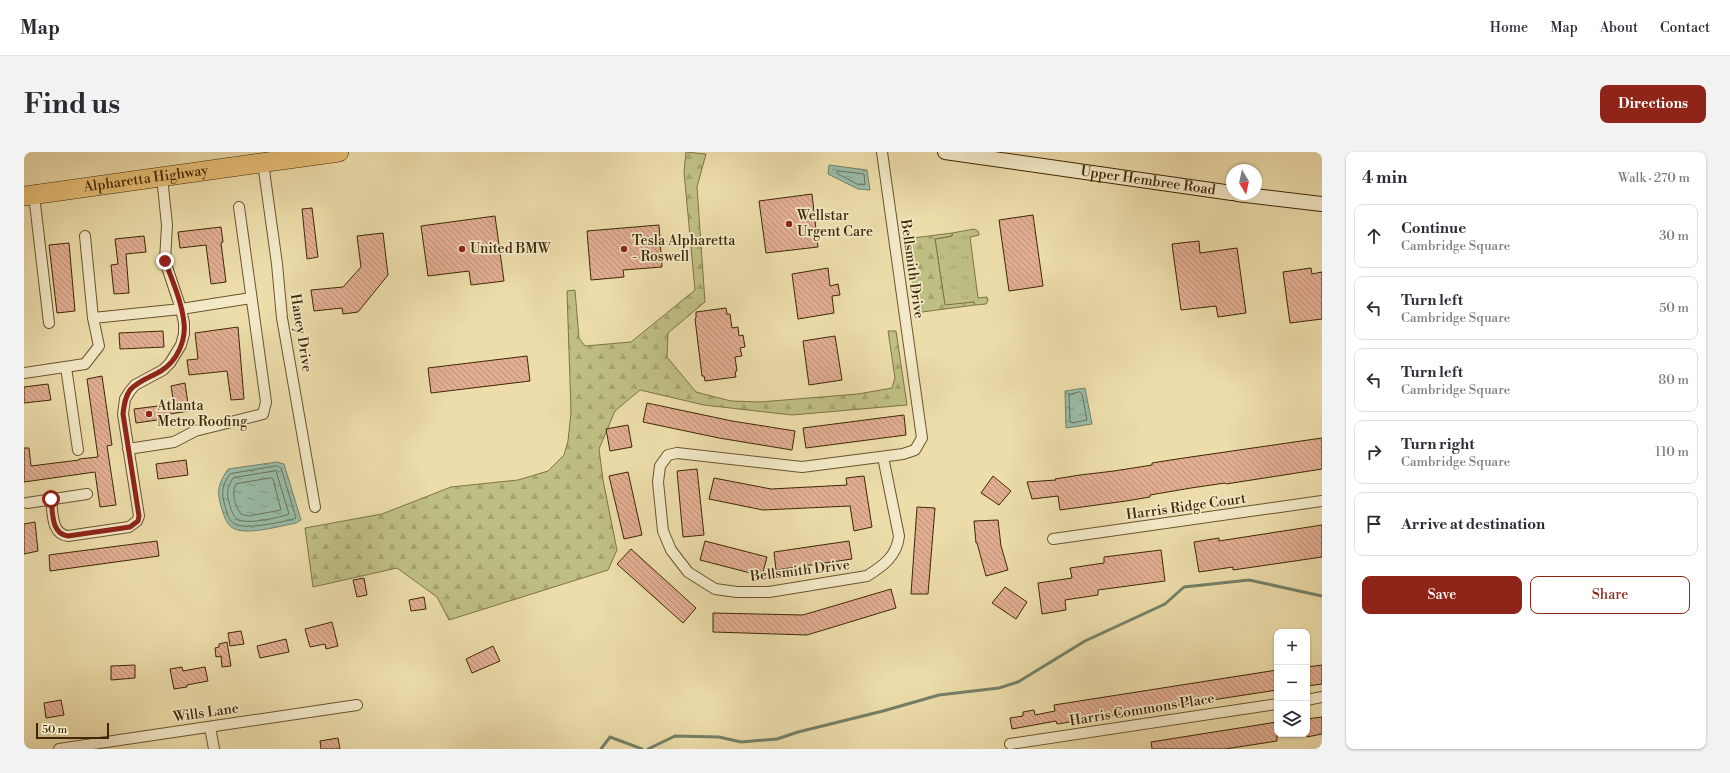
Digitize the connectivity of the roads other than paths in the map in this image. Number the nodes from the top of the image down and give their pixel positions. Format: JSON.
{"nodes":[{"id":1,"x":339,"y":152,"type":"edge"},
{"id":2,"x":882,"y":152,"type":"edge"},
{"id":3,"x":945,"y":152,"type":"edge"},
{"id":4,"x":263,"y":163,"type":"junction"},
{"id":5,"x":162,"y":177,"type":"junction"},
{"id":6,"x":1226,"y":192,"type":"edge"},
{"id":7,"x":29,"y":196,"type":"edge"},
{"id":8,"x":1262,"y":197,"type":"edge"},
{"id":9,"x":1322,"y":204,"type":"edge"},
{"id":10,"x":239,"y":207,"type":"dead end"},
{"id":11,"x":85,"y":236,"type":"dead end"},
{"id":12,"x":250,"y":298,"type":"junction"},
{"id":13,"x":181,"y":309,"type":"junction"},
{"id":14,"x":93,"y":318,"type":"junction"},
{"id":15,"x":49,"y":323,"type":"dead end"},
{"id":16,"x":66,"y":367,"type":"junction"},
{"id":17,"x":24,"y":373,"type":"edge"},
{"id":18,"x":128,"y":449,"type":"junction"},
{"id":19,"x":78,"y":450,"type":"dead end"},
{"id":20,"x":883,"y":457,"type":"junction"},
{"id":21,"x":87,"y":494,"type":"dead end"},
{"id":22,"x":51,"y":499,"type":"junction"},
{"id":23,"x":1322,"y":502,"type":"edge"},
{"id":24,"x":27,"y":503,"type":"dead end"},
{"id":25,"x":315,"y":507,"type":"dead end"},
{"id":26,"x":1053,"y":539,"type":"dead end"},
{"id":27,"x":1322,"y":697,"type":"edge"},
{"id":28,"x":1310,"y":699,"type":"edge"},
{"id":29,"x":1274,"y":704,"type":"edge"},
{"id":30,"x":357,"y":705,"type":"dead end"},
{"id":31,"x":210,"y":727,"type":"junction"},
{"id":32,"x":1010,"y":744,"type":"dead end"},
{"id":33,"x":59,"y":749,"type":"edge"},
{"id":34,"x":214,"y":749,"type":"edge"}],
"edges":[{"from":1,"to":4,"type":"highway","name":"Alpharetta Highway"},
{"from":2,"to":20,"type":"street","name":"Bellsmith Drive"},
{"from":3,"to":6,"type":"street","name":"Upper Hembree Road"},
{"from":4,"to":5,"type":"highway","name":"Alpharetta Highway"},
{"from":4,"to":25,"type":"street","name":"Haney Drive"},
{"from":5,"to":7,"type":"highway","name":"Alpharetta Highway"},
{"from":5,"to":13,"type":"street"},
{"from":7,"to":15,"type":"street"},
{"from":8,"to":9,"type":"street"},
{"from":10,"to":12,"type":"street"},
{"from":11,"to":14,"type":"street"},
{"from":12,"to":13,"type":"street"},
{"from":12,"to":18,"type":"street"},
{"from":13,"to":14,"type":"street"},
{"from":13,"to":18,"type":"street"},
{"from":14,"to":16,"type":"street"},
{"from":16,"to":17,"type":"street"},
{"from":16,"to":19,"type":"street"},
{"from":18,"to":22,"type":"street"},
{"from":20,"to":20,"type":"street","name":"Bellsmith Drive"},
{"from":21,"to":22,"type":"street"},
{"from":22,"to":24,"type":"street"},
{"from":23,"to":26,"type":"street","name":"Harris Ridge Court"},
{"from":27,"to":28,"type":"street"},
{"from":29,"to":32,"type":"street","name":"Harris Commons Place"},
{"from":30,"to":31,"type":"street","name":"Wills Lane"},
{"from":31,"to":33,"type":"street","name":"Wills Lane"},
{"from":31,"to":34,"type":"street"}]}
